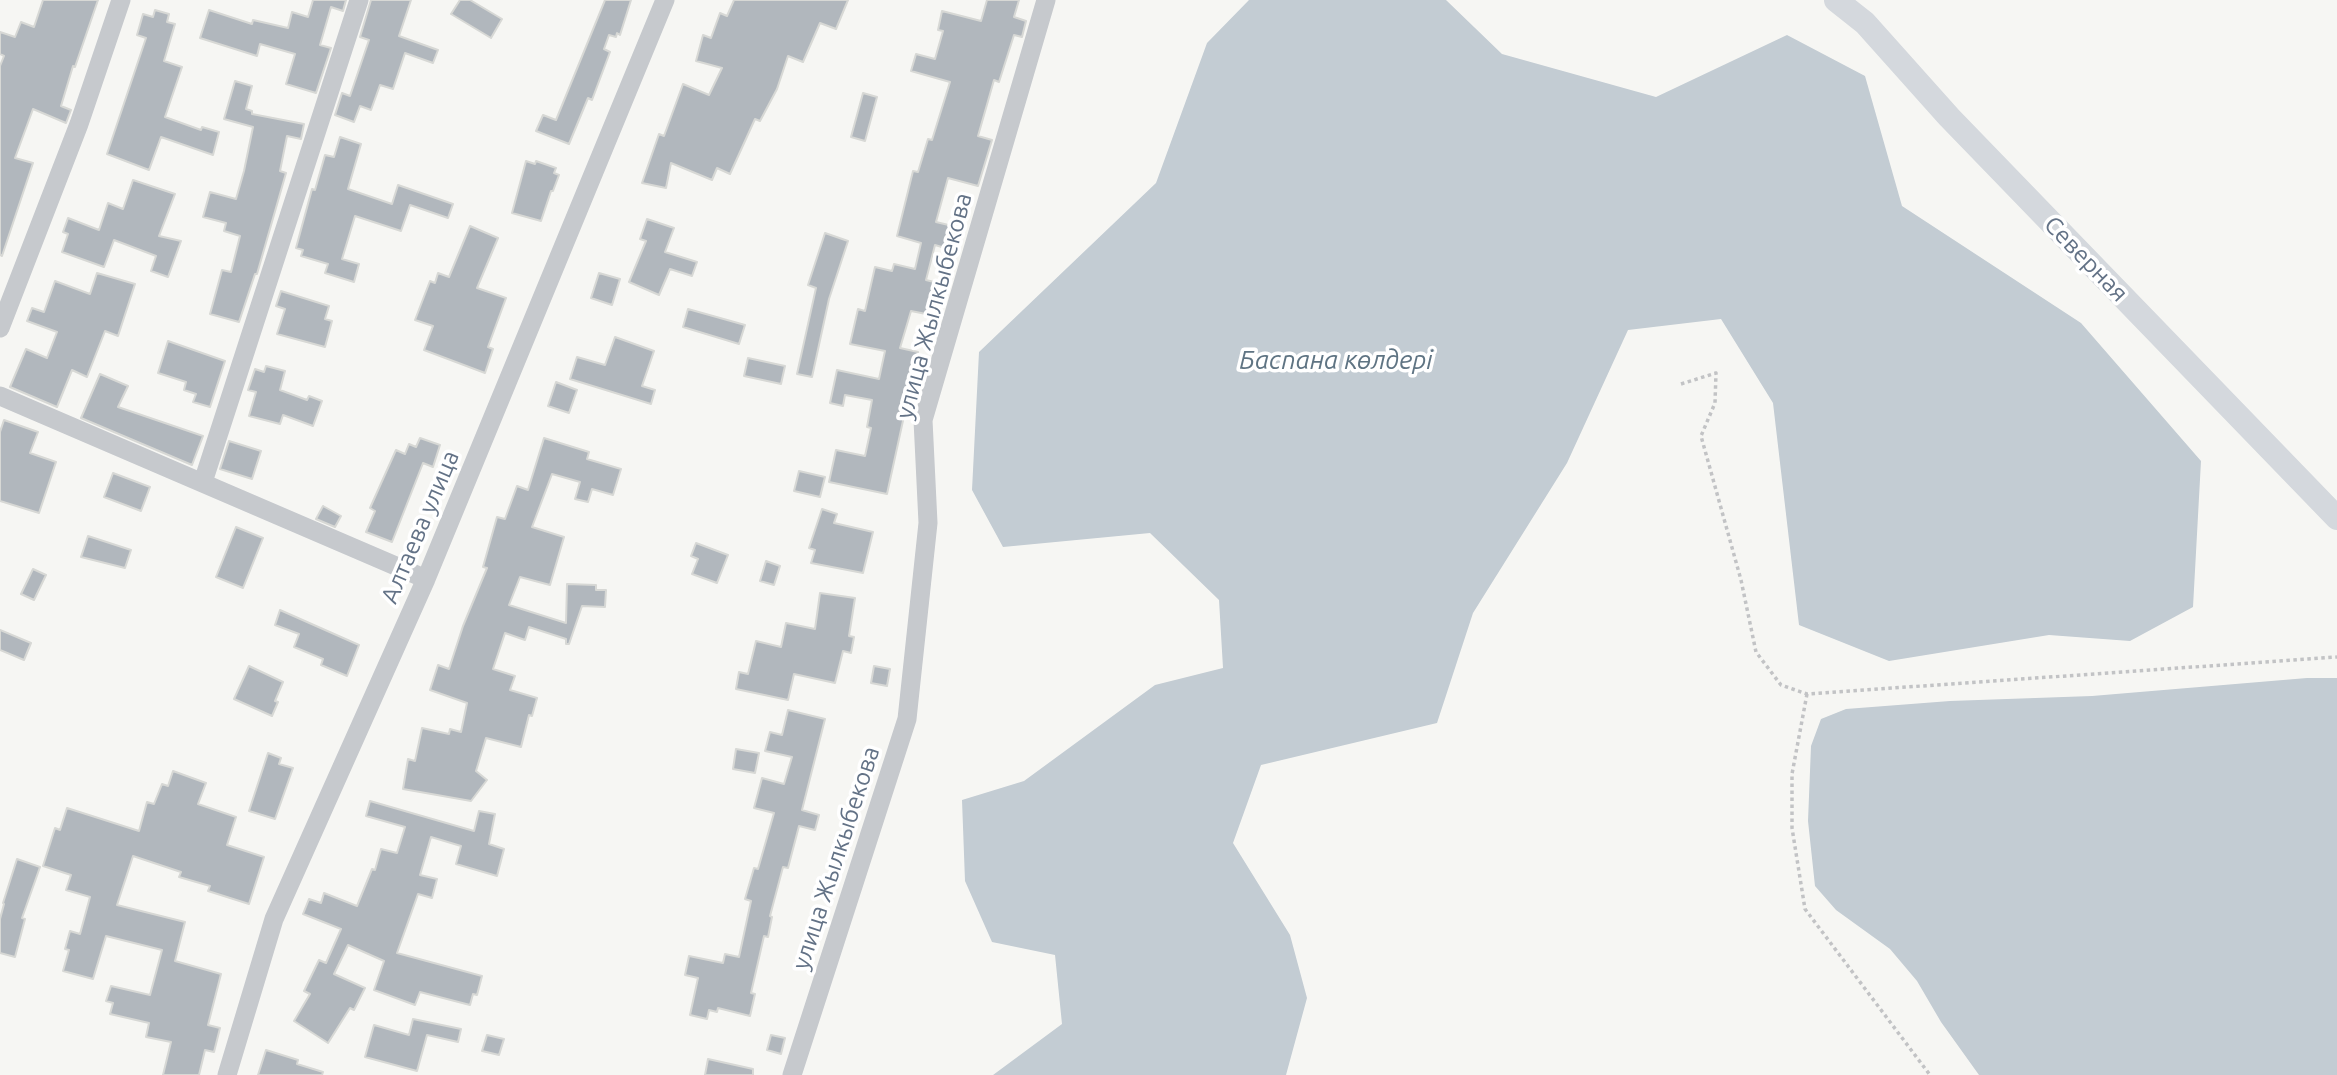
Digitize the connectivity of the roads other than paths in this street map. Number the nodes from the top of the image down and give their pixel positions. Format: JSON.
{"nodes":[{"id":1,"x":121,"y":0,"type":"edge"},
{"id":2,"x":359,"y":0,"type":"edge"},
{"id":3,"x":665,"y":0,"type":"edge"},
{"id":4,"x":1046,"y":0,"type":"edge"},
{"id":5,"x":1836,"y":0,"type":"edge"},
{"id":6,"x":0,"y":328,"type":"edge"},
{"id":7,"x":0,"y":396,"type":"edge"},
{"id":8,"x":203,"y":482,"type":"junction"},
{"id":9,"x":2337,"y":518,"type":"edge"},
{"id":10,"x":426,"y":579,"type":"junction"},
{"id":11,"x":227,"y":1075,"type":"edge"},
{"id":12,"x":792,"y":1075,"type":"edge"}],
"edges":[{"from":1,"to":6,"type":"street"},
{"from":2,"to":8,"type":"street"},
{"from":3,"to":10,"type":"street","name":"Алтаева улица"},
{"from":4,"to":12,"type":"street","name":"улица Жылкыбекова"},
{"from":5,"to":9,"type":"main road","name":"Северная"},
{"from":7,"to":8,"type":"street"},
{"from":8,"to":10,"type":"street"},
{"from":10,"to":11,"type":"street","name":"Алтаева улица"}]}
